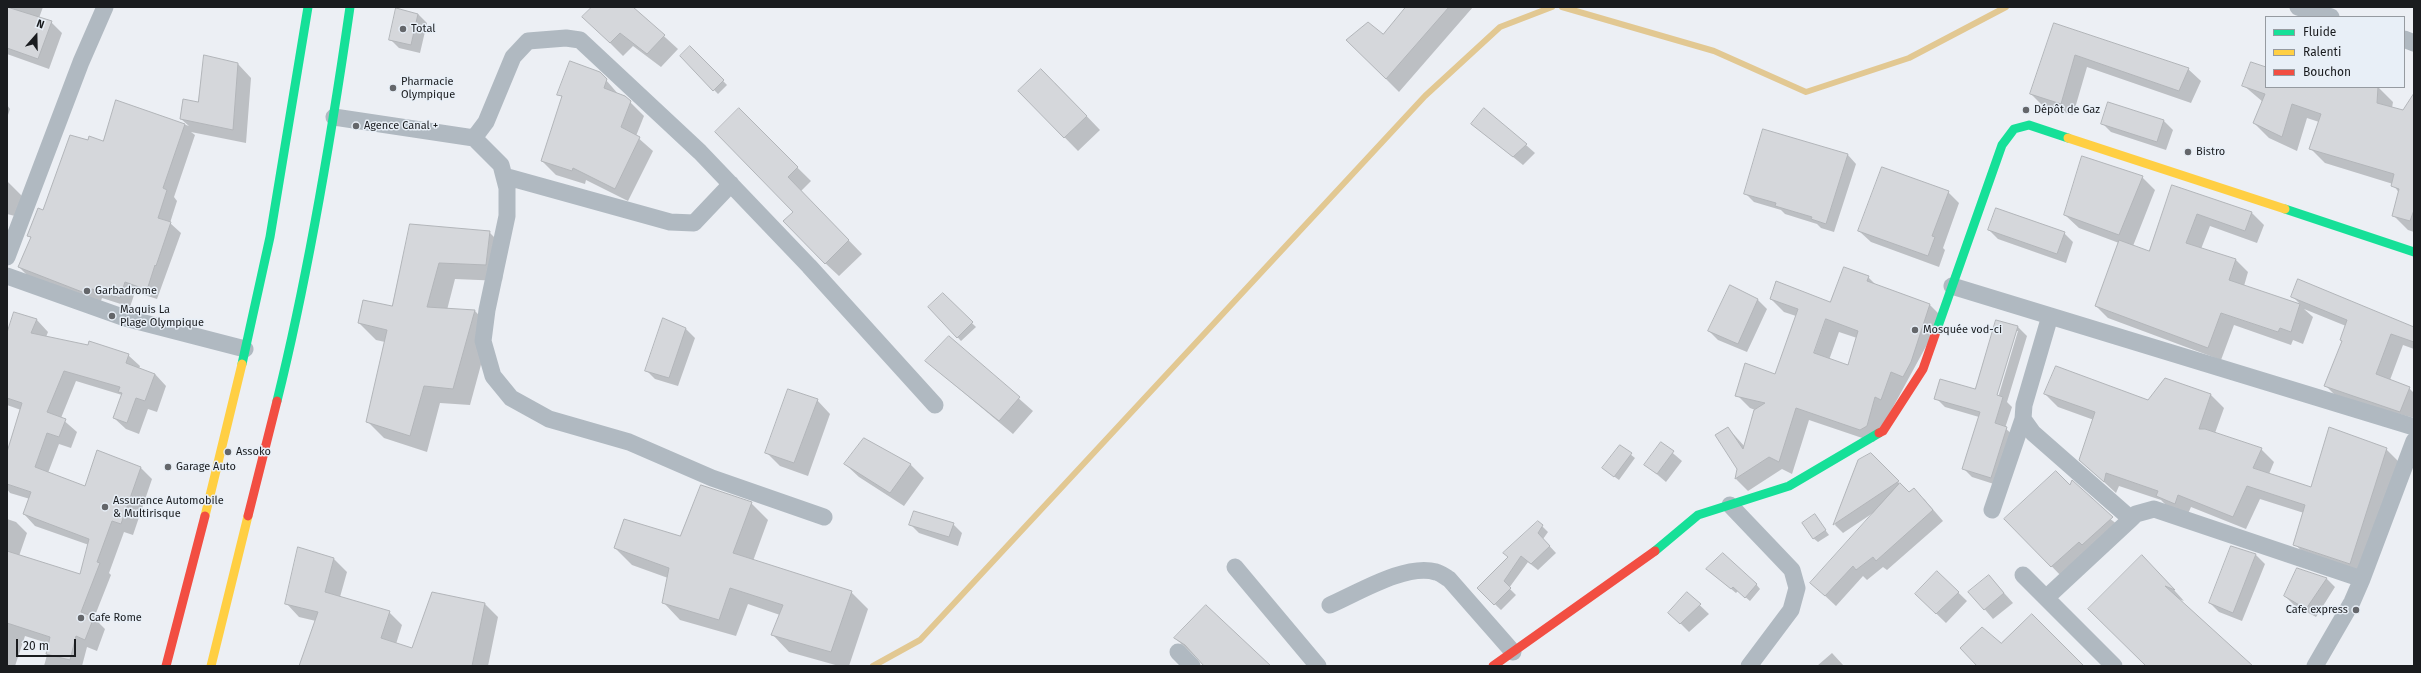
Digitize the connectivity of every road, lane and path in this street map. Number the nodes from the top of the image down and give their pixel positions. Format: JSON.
{"nodes":[{"id":1,"x":104,"y":7,"type":"edge"},
{"id":2,"x":308,"y":7,"type":"edge"},
{"id":3,"x":350,"y":7,"type":"edge"},
{"id":4,"x":2298,"y":7,"type":"edge"},
{"id":5,"x":2328,"y":16,"type":"edge"},
{"id":6,"x":334,"y":117,"type":"junction"},
{"id":7,"x":474,"y":138,"type":"junction"},
{"id":8,"x":504,"y":176,"type":"junction"},
{"id":9,"x":731,"y":184,"type":"junction"},
{"id":10,"x":2414,"y":252,"type":"edge"},
{"id":11,"x":7,"y":257,"type":"edge"},
{"id":12,"x":7,"y":276,"type":"edge"},
{"id":13,"x":1952,"y":286,"type":"junction"},
{"id":14,"x":2050,"y":316,"type":"junction"},
{"id":15,"x":245,"y":349,"type":"junction"},
{"id":16,"x":935,"y":405,"type":"dead end"},
{"id":17,"x":2023,"y":419,"type":"junction"},
{"id":18,"x":2414,"y":427,"type":"edge"},
{"id":19,"x":2414,"y":441,"type":"edge"},
{"id":20,"x":1730,"y":505,"type":"junction"},
{"id":21,"x":1992,"y":510,"type":"dead end"},
{"id":22,"x":824,"y":517,"type":"dead end"},
{"id":23,"x":2131,"y":519,"type":"junction"},
{"id":24,"x":1235,"y":567,"type":"dead end"},
{"id":25,"x":2023,"y":575,"type":"dead end"},
{"id":26,"x":2362,"y":579,"type":"junction"},
{"id":27,"x":2046,"y":598,"type":"junction"},
{"id":28,"x":1330,"y":605,"type":"dead end"},
{"id":29,"x":1178,"y":652,"type":"dead end"},
{"id":30,"x":1513,"y":652,"type":"junction"},
{"id":31,"x":166,"y":666,"type":"edge"},
{"id":32,"x":211,"y":666,"type":"edge"},
{"id":33,"x":1192,"y":666,"type":"edge"},
{"id":34,"x":1318,"y":666,"type":"edge"},
{"id":35,"x":1493,"y":666,"type":"edge"},
{"id":36,"x":1749,"y":666,"type":"edge"},
{"id":37,"x":2114,"y":666,"type":"edge"},
{"id":38,"x":2315,"y":666,"type":"edge"}],
"edges":[{"from":1,"to":11,"type":"street"},
{"from":2,"to":15,"type":"main road"},
{"from":3,"to":6,"type":"main road"},
{"from":4,"to":5,"type":"street"},
{"from":6,"to":7,"type":"street"},
{"from":6,"to":32,"type":"main road"},
{"from":7,"to":8,"type":"street"},
{"from":7,"to":9,"type":"street"},
{"from":8,"to":9,"type":"street"},
{"from":8,"to":22,"type":"street"},
{"from":9,"to":16,"type":"street"},
{"from":10,"to":13,"type":"main road"},
{"from":12,"to":15,"type":"street"},
{"from":13,"to":14,"type":"street"},
{"from":13,"to":20,"type":"main road"},
{"from":14,"to":17,"type":"street"},
{"from":14,"to":18,"type":"street"},
{"from":15,"to":31,"type":"main road"},
{"from":17,"to":21,"type":"street"},
{"from":17,"to":23,"type":"street"},
{"from":19,"to":26,"type":"street"},
{"from":20,"to":30,"type":"main road"},
{"from":20,"to":36,"type":"street"},
{"from":23,"to":26,"type":"street"},
{"from":23,"to":27,"type":"street"},
{"from":24,"to":34,"type":"street"},
{"from":25,"to":27,"type":"street"},
{"from":26,"to":38,"type":"street"},
{"from":27,"to":37,"type":"street"},
{"from":28,"to":30,"type":"street"},
{"from":29,"to":33,"type":"street"},
{"from":30,"to":35,"type":"main road"}]}
